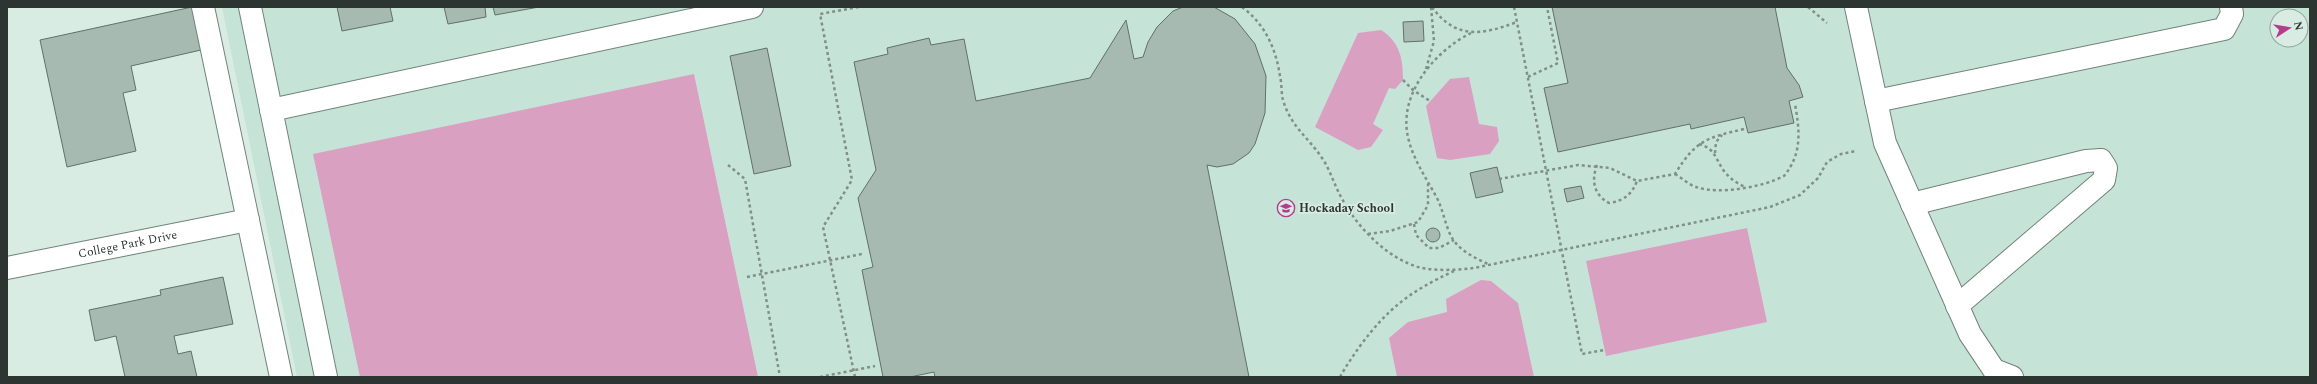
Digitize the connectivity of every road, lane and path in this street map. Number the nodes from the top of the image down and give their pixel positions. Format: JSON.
{"nodes":[{"id":1,"x":203,"y":7,"type":"edge"},
{"id":2,"x":250,"y":7,"type":"edge"},
{"id":3,"x":752,"y":7,"type":"edge"},
{"id":4,"x":859,"y":7,"type":"edge"},
{"id":5,"x":1242,"y":7,"type":"edge"},
{"id":6,"x":1431,"y":7,"type":"edge"},
{"id":7,"x":1514,"y":7,"type":"edge"},
{"id":8,"x":1547,"y":7,"type":"edge"},
{"id":9,"x":1808,"y":7,"type":"edge"},
{"id":10,"x":1856,"y":7,"type":"edge"},
{"id":11,"x":2231,"y":7,"type":"edge"},
{"id":12,"x":1517,"y":22,"type":"junction"},
{"id":13,"x":1828,"y":24,"type":"dead end"},
{"id":14,"x":1471,"y":33,"type":"junction"},
{"id":15,"x":1426,"y":71,"type":"junction"},
{"id":16,"x":1528,"y":77,"type":"junction"},
{"id":17,"x":1403,"y":80,"type":"dead end"},
{"id":18,"x":1413,"y":90,"type":"junction"},
{"id":19,"x":1876,"y":101,"type":"junction"},
{"id":20,"x":1430,"y":102,"type":"dead end"},
{"id":21,"x":1795,"y":104,"type":"dead end"},
{"id":22,"x":271,"y":110,"type":"junction"},
{"id":23,"x":1744,"y":130,"type":"dead end"},
{"id":24,"x":1722,"y":135,"type":"junction"},
{"id":25,"x":1699,"y":144,"type":"junction"},
{"id":26,"x":1862,"y":150,"type":"dead end"},
{"id":27,"x":1715,"y":154,"type":"junction"},
{"id":28,"x":728,"y":165,"type":"dead end"},
{"id":29,"x":1597,"y":165,"type":"junction"},
{"id":30,"x":1546,"y":170,"type":"junction"},
{"id":31,"x":1675,"y":174,"type":"junction"},
{"id":32,"x":1499,"y":179,"type":"dead end"},
{"id":33,"x":1637,"y":181,"type":"junction"},
{"id":34,"x":1428,"y":183,"type":"junction"},
{"id":35,"x":1745,"y":187,"type":"junction"},
{"id":36,"x":1912,"y":204,"type":"junction"},
{"id":37,"x":248,"y":220,"type":"junction"},
{"id":38,"x":1414,"y":224,"type":"junction"},
{"id":39,"x":1367,"y":234,"type":"junction"},
{"id":40,"x":1454,"y":240,"type":"junction"},
{"id":41,"x":862,"y":254,"type":"dead end"},
{"id":42,"x":830,"y":261,"type":"junction"},
{"id":43,"x":1490,"y":265,"type":"junction"},
{"id":44,"x":7,"y":268,"type":"edge"},
{"id":45,"x":1456,"y":270,"type":"junction"},
{"id":46,"x":760,"y":274,"type":"junction"},
{"id":47,"x":747,"y":277,"type":"dead end"},
{"id":48,"x":1957,"y":306,"type":"junction"},
{"id":49,"x":1604,"y":350,"type":"dead end"},
{"id":50,"x":875,"y":366,"type":"dead end"},
{"id":51,"x":853,"y":370,"type":"junction"},
{"id":52,"x":281,"y":377,"type":"edge"},
{"id":53,"x":326,"y":377,"type":"edge"},
{"id":54,"x":780,"y":377,"type":"edge"},
{"id":55,"x":820,"y":377,"type":"edge"},
{"id":56,"x":855,"y":377,"type":"edge"},
{"id":57,"x":1340,"y":377,"type":"edge"},
{"id":58,"x":2012,"y":377,"type":"edge"}],
"edges":[{"from":1,"to":37,"type":"street"},
{"from":2,"to":22,"type":"street"},
{"from":3,"to":22,"type":"street"},
{"from":4,"to":42,"type":"path"},
{"from":5,"to":39,"type":"path"},
{"from":6,"to":14,"type":"path"},
{"from":6,"to":15,"type":"path"},
{"from":7,"to":12,"type":"path"},
{"from":8,"to":16,"type":"path"},
{"from":9,"to":13,"type":"path"},
{"from":10,"to":19,"type":"street"},
{"from":11,"to":19,"type":"street"},
{"from":12,"to":14,"type":"path"},
{"from":12,"to":16,"type":"path"},
{"from":14,"to":15,"type":"path"},
{"from":15,"to":18,"type":"path"},
{"from":16,"to":30,"type":"path"},
{"from":17,"to":18,"type":"path"},
{"from":18,"to":20,"type":"path"},
{"from":18,"to":34,"type":"path"},
{"from":19,"to":36,"type":"street"},
{"from":21,"to":35,"type":"path"},
{"from":22,"to":53,"type":"street"},
{"from":23,"to":24,"type":"path"},
{"from":24,"to":25,"type":"path"},
{"from":24,"to":27,"type":"path"},
{"from":25,"to":27,"type":"path"},
{"from":25,"to":31,"type":"path"},
{"from":26,"to":43,"type":"path"},
{"from":27,"to":35,"type":"path"},
{"from":28,"to":46,"type":"path"},
{"from":29,"to":30,"type":"path"},
{"from":29,"to":33,"type":"path"},
{"from":29,"to":33,"type":"path"},
{"from":30,"to":32,"type":"path"},
{"from":30,"to":49,"type":"path"},
{"from":31,"to":33,"type":"path"},
{"from":31,"to":35,"type":"path"},
{"from":34,"to":38,"type":"path"},
{"from":34,"to":40,"type":"path"},
{"from":36,"to":48,"type":"street"},
{"from":36,"to":48,"type":"street"},
{"from":37,"to":44,"type":"street","name":"College Park Drive"},
{"from":37,"to":52,"type":"street"},
{"from":38,"to":39,"type":"path"},
{"from":38,"to":40,"type":"path"},
{"from":39,"to":45,"type":"path"},
{"from":40,"to":43,"type":"path"},
{"from":41,"to":42,"type":"path"},
{"from":42,"to":46,"type":"path"},
{"from":42,"to":51,"type":"path"},
{"from":43,"to":45,"type":"path"},
{"from":45,"to":57,"type":"path"},
{"from":46,"to":47,"type":"path"},
{"from":46,"to":54,"type":"path"},
{"from":48,"to":58,"type":"street"},
{"from":50,"to":51,"type":"path"},
{"from":51,"to":55,"type":"path"},
{"from":51,"to":56,"type":"path"}]}
